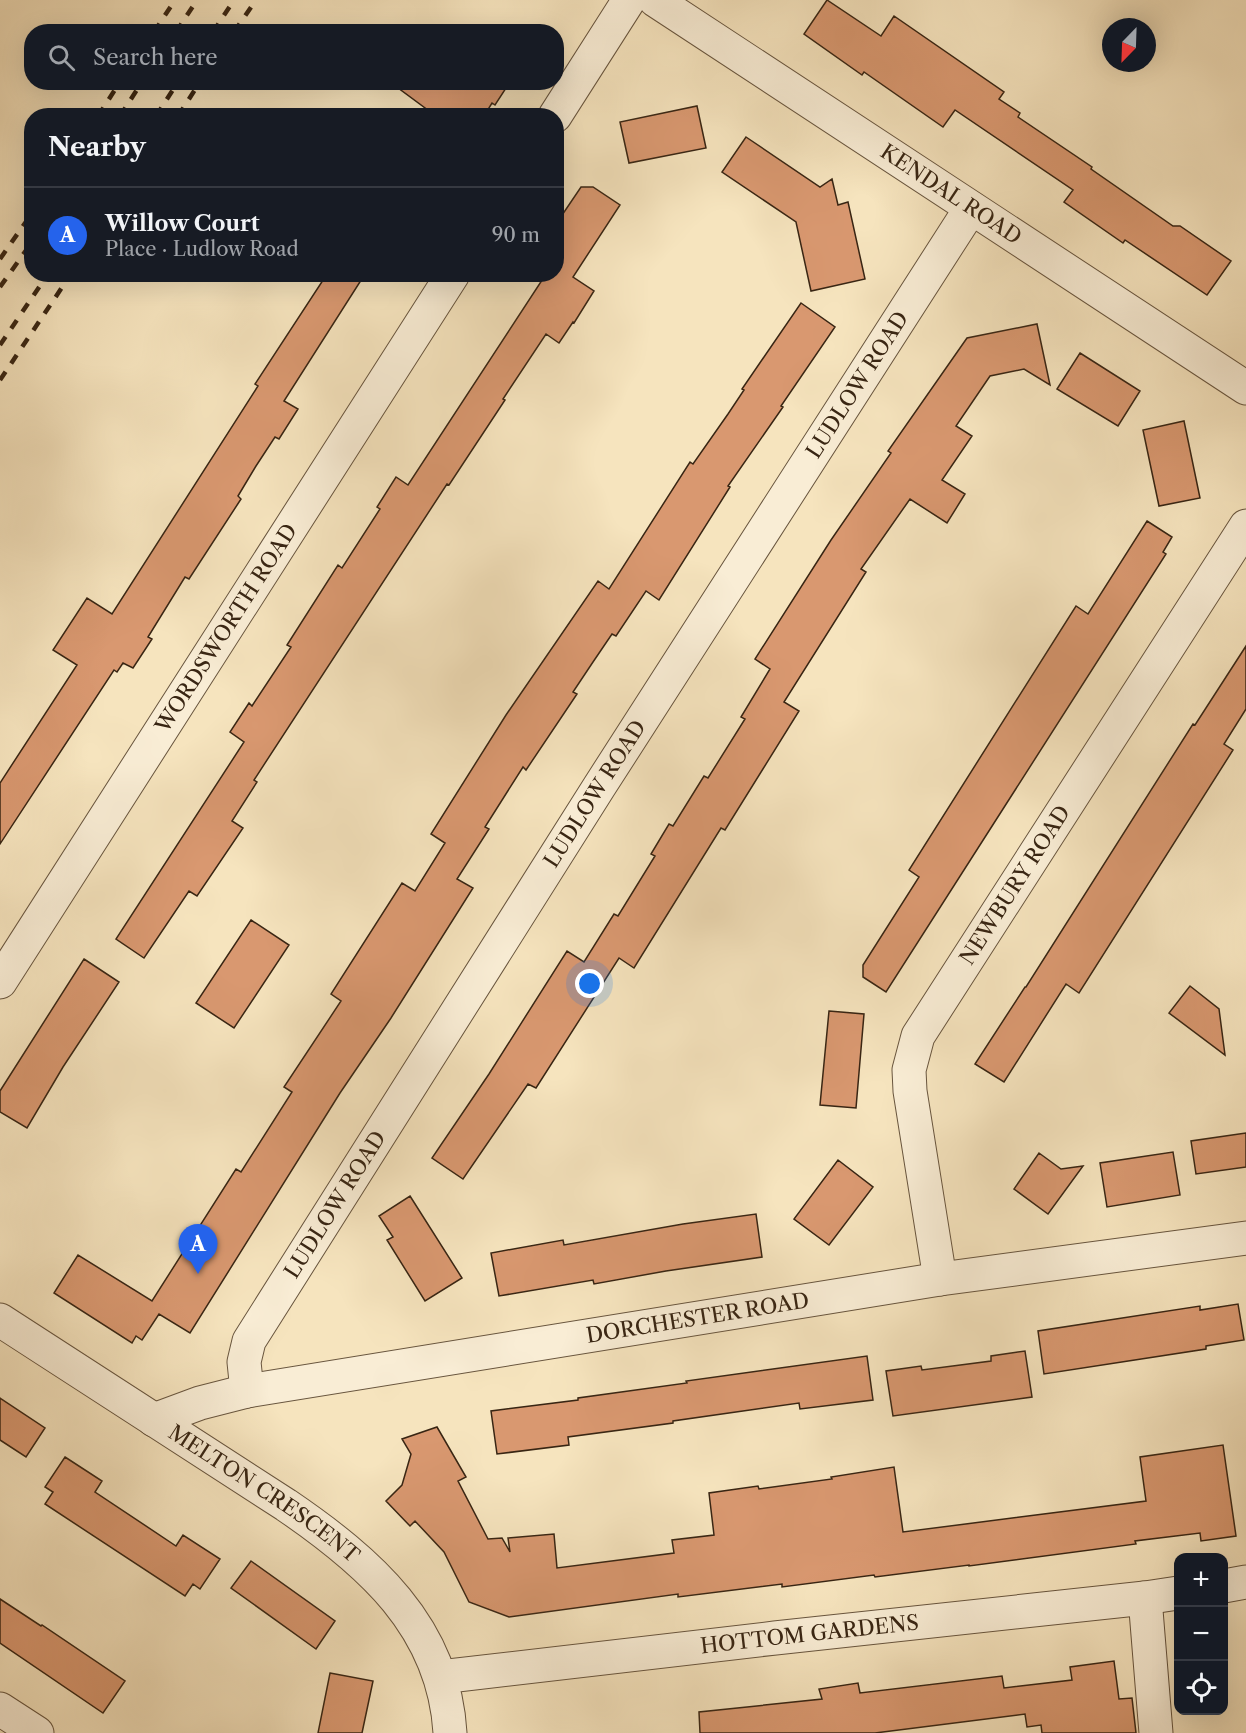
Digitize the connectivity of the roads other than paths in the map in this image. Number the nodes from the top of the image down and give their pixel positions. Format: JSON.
{"nodes":[{"id":1,"x":629,"y":0,"type":"edge"},
{"id":2,"x":655,"y":0,"type":"edge"},
{"id":3,"x":560,"y":108,"type":"edge"},
{"id":4,"x":971,"y":208,"type":"junction"},
{"id":5,"x":448,"y":282,"type":"edge"},
{"id":6,"x":1246,"y":387,"type":"edge"},
{"id":7,"x":1246,"y":526,"type":"edge"},
{"id":8,"x":0,"y":982,"type":"edge"},
{"id":9,"x":1246,"y":1238,"type":"edge"},
{"id":10,"x":940,"y":1279,"type":"junction"},
{"id":11,"x":0,"y":1320,"type":"edge"},
{"id":12,"x":248,"y":1391,"type":"junction"},
{"id":13,"x":154,"y":1420,"type":"junction"},
{"id":14,"x":1246,"y":1582,"type":"edge"},
{"id":15,"x":1228,"y":1585,"type":"edge"},
{"id":16,"x":1174,"y":1594,"type":"edge"},
{"id":17,"x":1145,"y":1598,"type":"junction"},
{"id":18,"x":440,"y":1677,"type":"junction"},
{"id":19,"x":0,"y":1709,"type":"edge"},
{"id":20,"x":37,"y":1733,"type":"edge"},
{"id":21,"x":450,"y":1733,"type":"edge"},
{"id":22,"x":1156,"y":1733,"type":"edge"}],
"edges":[{"from":1,"to":3,"type":"street"},
{"from":2,"to":4,"type":"street","name":"KENDAL ROAD"},
{"from":4,"to":6,"type":"street","name":"KENDAL ROAD"},
{"from":4,"to":12,"type":"street","name":"LUDLOW ROAD"},
{"from":5,"to":8,"type":"street","name":"WORDSWORTH ROAD"},
{"from":7,"to":10,"type":"street","name":"NEWBURY ROAD"},
{"from":9,"to":10,"type":"street","name":"DORCHESTER ROAD"},
{"from":10,"to":12,"type":"street","name":"DORCHESTER ROAD"},
{"from":11,"to":13,"type":"street","name":"MELTON CRESCENT"},
{"from":12,"to":13,"type":"street","name":"DORCHESTER ROAD"},
{"from":13,"to":18,"type":"street","name":"MELTON CRESCENT"},
{"from":14,"to":15,"type":"street"},
{"from":16,"to":17,"type":"street","name":"HOTTOM GARDENS"},
{"from":17,"to":18,"type":"street","name":"HOTTOM GARDENS"},
{"from":17,"to":22,"type":"street"},
{"from":18,"to":21,"type":"street","name":"MELTON CRESCENT"},
{"from":19,"to":20,"type":"street"}]}
